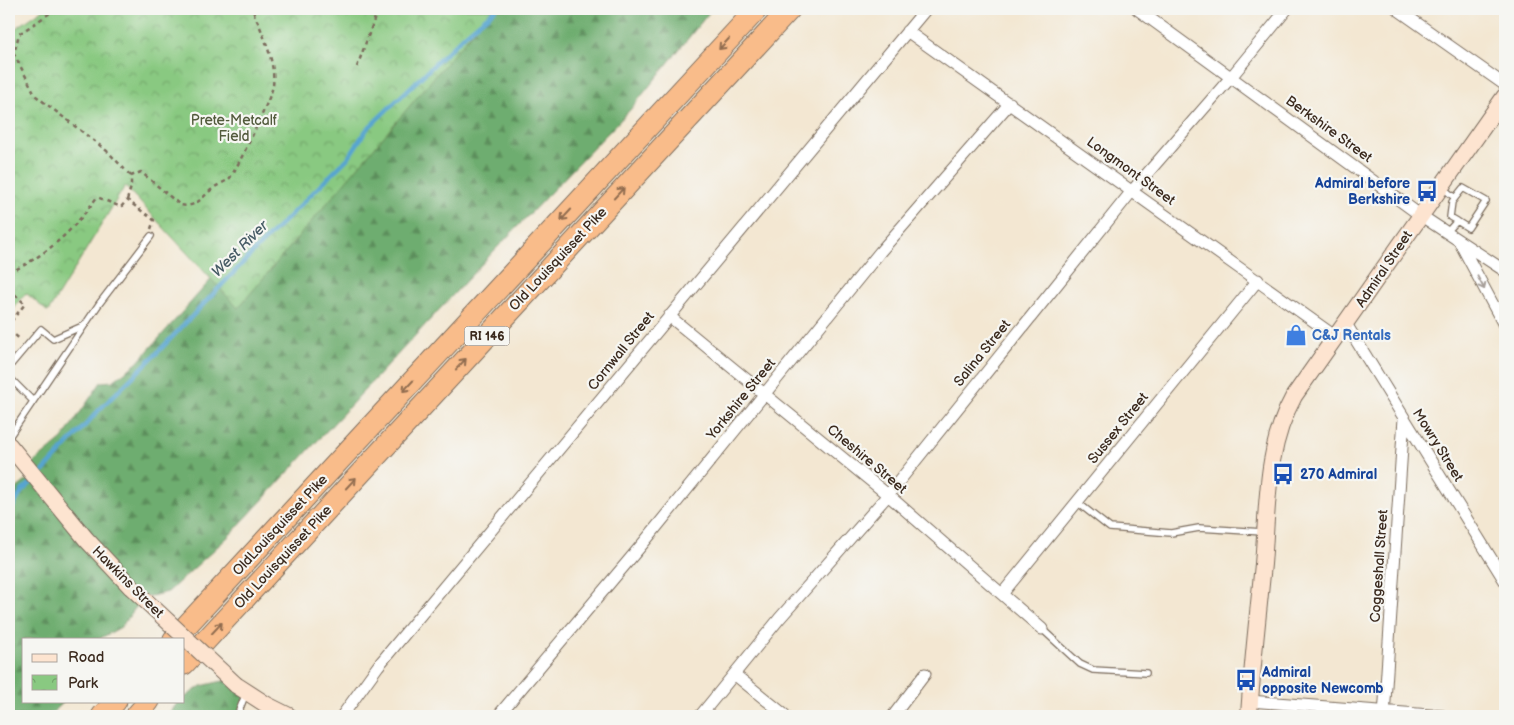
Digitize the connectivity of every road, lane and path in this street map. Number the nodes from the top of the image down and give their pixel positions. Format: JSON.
{"nodes":[{"id":1,"x":56,"y":9,"type":"edge"},
{"id":2,"x":252,"y":9,"type":"edge"},
{"id":3,"x":378,"y":9,"type":"edge"},
{"id":4,"x":757,"y":9,"type":"edge"},
{"id":5,"x":790,"y":9,"type":"edge"},
{"id":6,"x":926,"y":9,"type":"edge"},
{"id":7,"x":1138,"y":9,"type":"edge"},
{"id":8,"x":1287,"y":9,"type":"edge"},
{"id":9,"x":1397,"y":9,"type":"edge"},
{"id":10,"x":908,"y":30,"type":"junction"},
{"id":11,"x":357,"y":67,"type":"dead end"},
{"id":12,"x":1232,"y":76,"type":"junction"},
{"id":13,"x":1505,"y":85,"type":"edge"},
{"id":14,"x":1505,"y":96,"type":"edge"},
{"id":15,"x":1010,"y":103,"type":"junction"},
{"id":16,"x":130,"y":176,"type":"junction"},
{"id":17,"x":1442,"y":186,"type":"junction"},
{"id":18,"x":1132,"y":191,"type":"junction"},
{"id":19,"x":1455,"y":198,"type":"junction"},
{"id":20,"x":128,"y":200,"type":"junction"},
{"id":21,"x":1420,"y":215,"type":"junction"},
{"id":22,"x":1458,"y":221,"type":"junction"},
{"id":23,"x":1447,"y":232,"type":"junction"},
{"id":24,"x":150,"y":236,"type":"joint"},
{"id":25,"x":1458,"y":239,"type":"junction"},
{"id":26,"x":1505,"y":270,"type":"edge"},
{"id":27,"x":9,"y":273,"type":"edge"},
{"id":28,"x":1258,"y":280,"type":"junction"},
{"id":29,"x":9,"y":289,"type":"edge"},
{"id":30,"x":669,"y":316,"type":"junction"},
{"id":31,"x":9,"y":324,"type":"edge"},
{"id":32,"x":85,"y":325,"type":"junction"},
{"id":33,"x":1505,"y":327,"type":"edge"},
{"id":34,"x":9,"y":330,"type":"edge"},
{"id":35,"x":1341,"y":331,"type":"junction"},
{"id":36,"x":27,"y":346,"type":"junction"},
{"id":37,"x":9,"y":367,"type":"edge"},
{"id":38,"x":9,"y":376,"type":"edge"},
{"id":39,"x":765,"y":392,"type":"junction"},
{"id":40,"x":33,"y":401,"type":"junction"},
{"id":41,"x":386,"y":410,"type":"joint"},
{"id":42,"x":1404,"y":418,"type":"junction"},
{"id":43,"x":9,"y":437,"type":"edge"},
{"id":44,"x":9,"y":445,"type":"edge"},
{"id":45,"x":888,"y":495,"type":"junction"},
{"id":46,"x":1077,"y":502,"type":"junction"},
{"id":47,"x":1265,"y":532,"type":"junction"},
{"id":48,"x":1505,"y":581,"type":"edge"},
{"id":49,"x":1002,"y":594,"type":"junction"},
{"id":50,"x":1042,"y":629,"type":"joint"},
{"id":51,"x":175,"y":638,"type":"edge"},
{"id":52,"x":185,"y":663,"type":"edge"},
{"id":53,"x":1146,"y":673,"type":"dead end"},
{"id":54,"x":734,"y":674,"type":"junction"},
{"id":55,"x":925,"y":674,"type":"dead end"},
{"id":56,"x":241,"y":688,"type":"junction"},
{"id":57,"x":115,"y":702,"type":"edge"},
{"id":58,"x":148,"y":702,"type":"edge"},
{"id":59,"x":1249,"y":709,"type":"edge"},
{"id":60,"x":1384,"y":713,"type":"edge"},
{"id":61,"x":102,"y":716,"type":"edge"},
{"id":62,"x":136,"y":716,"type":"edge"},
{"id":63,"x":237,"y":716,"type":"edge"},
{"id":64,"x":289,"y":716,"type":"edge"},
{"id":65,"x":342,"y":716,"type":"edge"},
{"id":66,"x":498,"y":716,"type":"edge"},
{"id":67,"x":700,"y":716,"type":"edge"},
{"id":68,"x":786,"y":716,"type":"edge"},
{"id":69,"x":893,"y":716,"type":"edge"},
{"id":70,"x":1443,"y":716,"type":"edge"}],
"edges":[{"from":1,"to":16,"type":"path"},
{"from":2,"to":16,"type":"path"},
{"from":3,"to":11,"type":"path"},
{"from":4,"to":41,"type":"highway","name":"Old Louisquisset Pike","number":"RI 146","one_way":true},
{"from":52,"to":5,"type":"highway","name":"Old Louisquisset Pike","number":"RI 146","one_way":true},
{"from":6,"to":10,"type":"street","name":"Cornwall Street"},
{"from":7,"to":12,"type":"street","name":"Berkshire Street"},
{"from":8,"to":12,"type":"street","name":"Salina Street"},
{"from":9,"to":13,"type":"street"},
{"from":10,"to":15,"type":"street","name":"Longmont Street"},
{"from":10,"to":30,"type":"street","name":"Cornwall Street"},
{"from":12,"to":18,"type":"street","name":"Salina Street"},
{"from":12,"to":21,"type":"street","name":"Berkshire Street"},
{"from":14,"to":17,"type":"main road","name":"Admiral Street"},
{"from":15,"to":18,"type":"street","name":"Longmont Street"},
{"from":15,"to":39,"type":"street","name":"Yorkshire Street"},
{"from":16,"to":20,"type":"path"},
{"from":17,"to":19,"type":"lane"},
{"from":17,"to":21,"type":"main road","name":"Admiral Street"},
{"from":18,"to":28,"type":"street","name":"Longmont Street"},
{"from":18,"to":45,"type":"street","name":"Salina Street"},
{"from":19,"to":22,"type":"lane"},
{"from":19,"to":22,"type":"lane"},
{"from":20,"to":24,"type":"path"},
{"from":20,"to":27,"type":"path"},
{"from":21,"to":23,"type":"street","name":"Berkshire Street"},
{"from":21,"to":35,"type":"main road","name":"Admiral Street"},
{"from":22,"to":23,"type":"lane"},
{"from":23,"to":25,"type":"street","name":"Berkshire Street"},
{"from":24,"to":32,"type":"lane"},
{"from":25,"to":26,"type":"street","name":"Berkshire Street"},
{"from":25,"to":33,"type":"street","one_way":true},
{"from":28,"to":35,"type":"street","name":"Longmont Street"},
{"from":28,"to":46,"type":"street","name":"Sussex Street"},
{"from":29,"to":31,"type":"path"},
{"from":30,"to":39,"type":"street","name":"Cheshire Street"},
{"from":30,"to":65,"type":"street","name":"Cornwall Street"},
{"from":32,"to":36,"type":"lane"},
{"from":32,"to":40,"type":"lane"},
{"from":34,"to":36,"type":"path"},
{"from":35,"to":42,"type":"street","name":"Mowry Street"},
{"from":35,"to":47,"type":"main road","name":"Admiral Street"},
{"from":36,"to":37,"type":"lane"},
{"from":38,"to":40,"type":"lane"},
{"from":39,"to":45,"type":"street","name":"Cheshire Street"},
{"from":39,"to":66,"type":"street","name":"Yorkshire Street"},
{"from":40,"to":43,"type":"lane"},
{"from":41,"to":51,"type":"highway","name":"OldLouisquisset Pike","number":"RI 146"},
{"from":42,"to":48,"type":"street","name":"Mowry Street"},
{"from":42,"to":60,"type":"street","name":"Coggeshall Street"},
{"from":44,"to":56,"type":"main road","name":"Hawkins Street","bridge":true},
{"from":45,"to":49,"type":"street","name":"Cheshire Street"},
{"from":45,"to":54,"type":"street","name":"Salina Street"},
{"from":46,"to":47,"type":"lane"},
{"from":46,"to":49,"type":"street","name":"Sussex Street"},
{"from":47,"to":59,"type":"main road","name":"Admiral Street"},
{"from":49,"to":50,"type":"street","name":"Cheshire Street"},
{"from":50,"to":53,"type":"lane"},
{"from":54,"to":67,"type":"street","name":"Salina Street"},
{"from":54,"to":68,"type":"street"},
{"from":55,"to":69,"type":"street"},
{"from":56,"to":63,"type":"lane"},
{"from":56,"to":64,"type":"main road","name":"Hawkins Street"},
{"from":57,"to":61,"type":"highway"},
{"from":58,"to":62,"type":"highway"},
{"from":59,"to":60,"type":"street"},
{"from":60,"to":70,"type":"street"}]}
